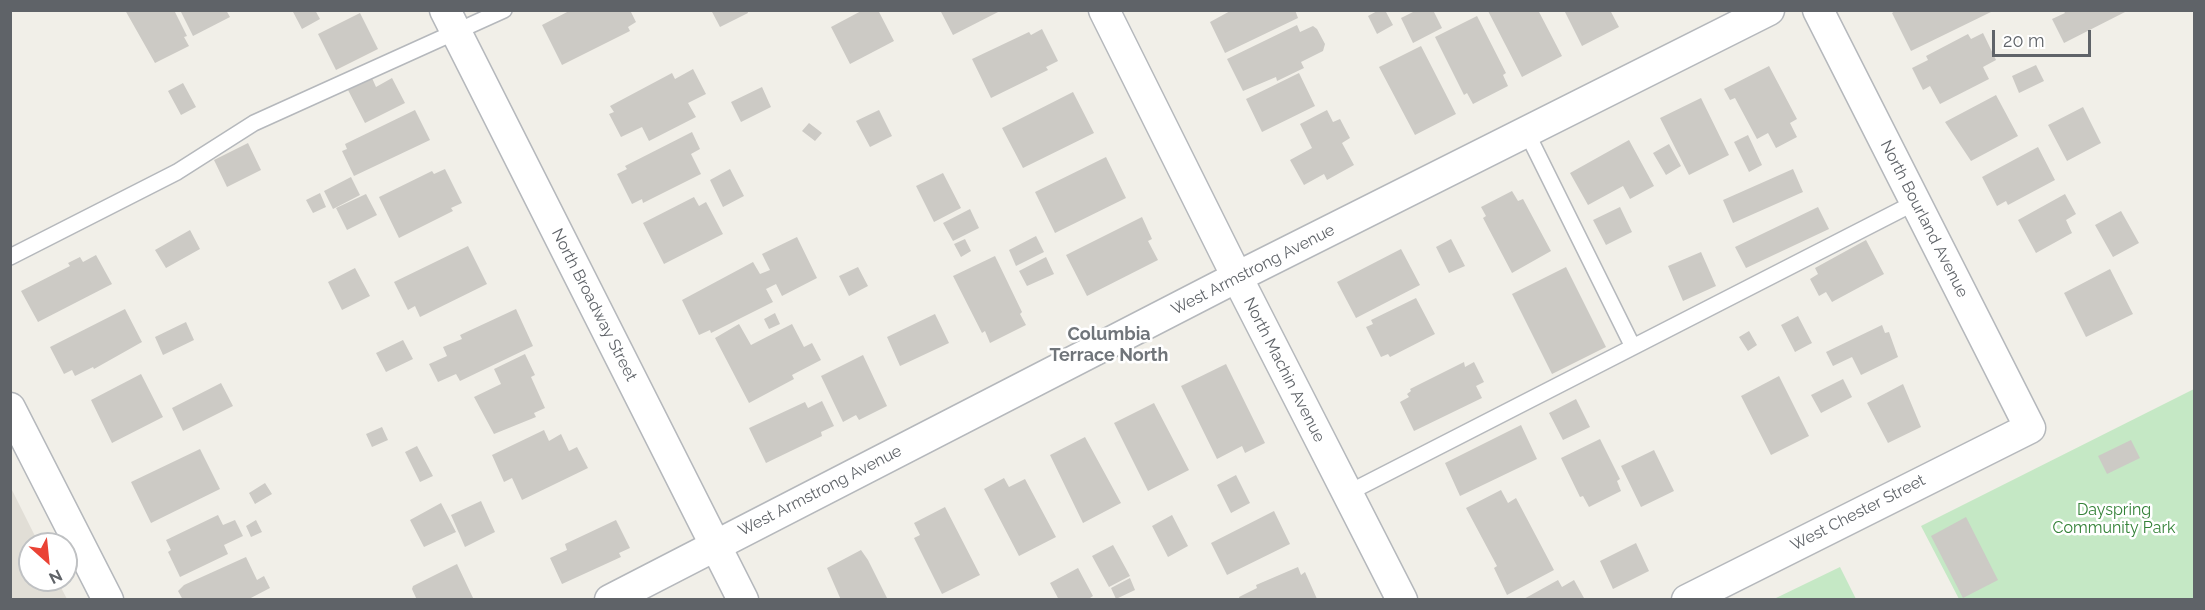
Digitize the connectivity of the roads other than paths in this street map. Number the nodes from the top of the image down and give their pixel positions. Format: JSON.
{"nodes":[{"id":1,"x":504,"y":10,"type":"edge"},
{"id":2,"x":1104,"y":10,"type":"edge"},
{"id":3,"x":1769,"y":10,"type":"edge"},
{"id":4,"x":1818,"y":10,"type":"edge"},
{"id":5,"x":451,"y":21,"type":"edge"},
{"id":6,"x":1526,"y":131,"type":"junction"},
{"id":7,"x":1916,"y":202,"type":"junction"},
{"id":8,"x":10,"y":257,"type":"edge"},
{"id":9,"x":1237,"y":278,"type":"junction"},
{"id":10,"x":1633,"y":347,"type":"junction"},
{"id":11,"x":10,"y":408,"type":"edge"},
{"id":12,"x":2030,"y":428,"type":"joint"},
{"id":13,"x":1348,"y":493,"type":"junction"},
{"id":14,"x":715,"y":545,"type":"junction"},
{"id":15,"x":108,"y":600,"type":"edge"},
{"id":16,"x":610,"y":600,"type":"edge"},
{"id":17,"x":743,"y":600,"type":"edge"},
{"id":18,"x":1402,"y":600,"type":"edge"},
{"id":19,"x":1687,"y":600,"type":"edge"}],
"edges":[{"from":1,"to":5,"type":"lane"},
{"from":2,"to":9,"type":"street","name":"North Machin Avenue"},
{"from":3,"to":6,"type":"street","name":"West Armstrong Avenue"},
{"from":4,"to":7,"type":"street","name":"North Bourland Avenue"},
{"from":5,"to":8,"type":"lane"},
{"from":5,"to":14,"type":"street","name":"North Broadway Street"},
{"from":6,"to":9,"type":"street","name":"West Armstrong Avenue"},
{"from":6,"to":10,"type":"lane"},
{"from":7,"to":10,"type":"lane"},
{"from":7,"to":12,"type":"street","name":"North Bourland Avenue"},
{"from":9,"to":13,"type":"street","name":"North Machin Avenue"},
{"from":9,"to":14,"type":"street","name":"West Armstrong Avenue"},
{"from":10,"to":13,"type":"lane"},
{"from":11,"to":15,"type":"street"},
{"from":12,"to":19,"type":"street","name":"West Chester Street"},
{"from":13,"to":18,"type":"street","name":"North Machin Avenue"},
{"from":14,"to":16,"type":"street","name":"West Armstrong Avenue"},
{"from":14,"to":17,"type":"street","name":"North Broadway Street"}]}
